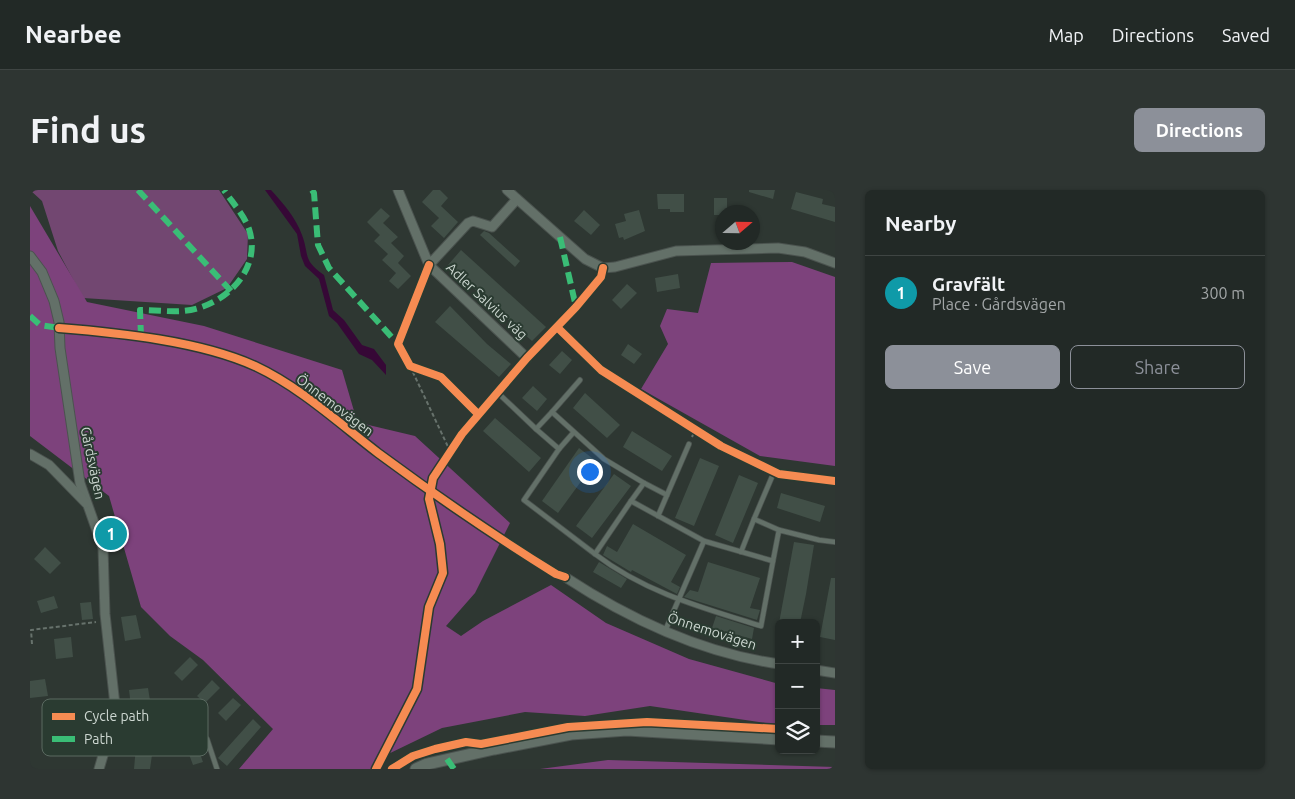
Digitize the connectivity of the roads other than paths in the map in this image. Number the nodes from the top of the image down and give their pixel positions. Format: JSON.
{"nodes":[{"id":1,"x":398,"y":190,"type":"edge"},
{"id":2,"x":507,"y":190,"type":"edge"},
{"id":3,"x":517,"y":199,"type":"junction"},
{"id":4,"x":30,"y":256,"type":"edge"},
{"id":5,"x":835,"y":263,"type":"edge"},
{"id":6,"x":429,"y":265,"type":"junction"},
{"id":7,"x":527,"y":358,"type":"dead end"},
{"id":8,"x":580,"y":380,"type":"dead end"},
{"id":9,"x":497,"y":392,"type":"dead end"},
{"id":10,"x":552,"y":412,"type":"junction"},
{"id":11,"x":536,"y":430,"type":"junction"},
{"id":12,"x":573,"y":433,"type":"junction"},
{"id":13,"x":689,"y":444,"type":"dead end"},
{"id":14,"x":559,"y":449,"type":"junction"},
{"id":15,"x":30,"y":454,"type":"edge"},
{"id":16,"x":774,"y":472,"type":"dead end"},
{"id":17,"x":644,"y":483,"type":"junction"},
{"id":18,"x":667,"y":494,"type":"junction"},
{"id":19,"x":632,"y":501,"type":"junction"},
{"id":20,"x":86,"y":503,"type":"junction"},
{"id":21,"x":658,"y":516,"type":"junction"},
{"id":22,"x":754,"y":519,"type":"junction"},
{"id":23,"x":779,"y":530,"type":"junction"},
{"id":24,"x":704,"y":541,"type":"junction"},
{"id":25,"x":835,"y":542,"type":"edge"},
{"id":26,"x":741,"y":552,"type":"junction"},
{"id":27,"x":595,"y":554,"type":"junction"},
{"id":28,"x":773,"y":561,"type":"junction"},
{"id":29,"x":565,"y":577,"type":"dead end"},
{"id":30,"x":678,"y":601,"type":"junction"},
{"id":31,"x":665,"y":631,"type":"junction"},
{"id":32,"x":775,"y":663,"type":"edge"},
{"id":33,"x":820,"y":671,"type":"edge"},
{"id":34,"x":835,"y":673,"type":"edge"},
{"id":35,"x":114,"y":699,"type":"edge"},
{"id":36,"x":775,"y":739,"type":"edge"},
{"id":37,"x":820,"y":741,"type":"edge"},
{"id":38,"x":208,"y":742,"type":"edge"},
{"id":39,"x":835,"y":742,"type":"edge"},
{"id":40,"x":103,"y":756,"type":"edge"},
{"id":41,"x":99,"y":769,"type":"edge"},
{"id":42,"x":217,"y":769,"type":"edge"},
{"id":43,"x":416,"y":769,"type":"edge"}],
"edges":[{"from":1,"to":6,"type":"street","name":"Adler Salvius väg"},
{"from":2,"to":3,"type":"street"},
{"from":3,"to":5,"type":"street"},
{"from":3,"to":6,"type":"street","name":"Adler Salvius väg"},
{"from":4,"to":20,"type":"street","name":"Gårdsvägen"},
{"from":6,"to":7,"type":"street","name":"Adler Salvius väg"},
{"from":8,"to":10,"type":"lane"},
{"from":9,"to":11,"type":"lane"},
{"from":10,"to":11,"type":"lane"},
{"from":10,"to":12,"type":"lane"},
{"from":11,"to":14,"type":"lane"},
{"from":12,"to":14,"type":"lane"},
{"from":12,"to":17,"type":"lane"},
{"from":13,"to":18,"type":"lane"},
{"from":14,"to":27,"type":"lane"},
{"from":15,"to":20,"type":"street"},
{"from":16,"to":22,"type":"lane"},
{"from":17,"to":18,"type":"lane"},
{"from":17,"to":19,"type":"lane"},
{"from":18,"to":21,"type":"lane"},
{"from":19,"to":21,"type":"lane"},
{"from":19,"to":27,"type":"lane"},
{"from":20,"to":35,"type":"street","name":"Gårdsvägen"},
{"from":21,"to":24,"type":"lane"},
{"from":22,"to":23,"type":"lane"},
{"from":22,"to":26,"type":"lane"},
{"from":23,"to":25,"type":"lane"},
{"from":23,"to":28,"type":"lane"},
{"from":24,"to":26,"type":"lane"},
{"from":24,"to":30,"type":"lane"},
{"from":26,"to":28,"type":"lane"},
{"from":27,"to":30,"type":"lane"},
{"from":28,"to":30,"type":"lane"},
{"from":29,"to":31,"type":"street","name":"Önnemovägen"},
{"from":30,"to":31,"type":"lane"},
{"from":31,"to":32,"type":"street","name":"Önnemovägen"},
{"from":33,"to":34,"type":"street"},
{"from":36,"to":43,"type":"street"},
{"from":37,"to":39,"type":"street"},
{"from":38,"to":42,"type":"lane"},
{"from":40,"to":41,"type":"street","name":"Gårdsvägen"}]}
